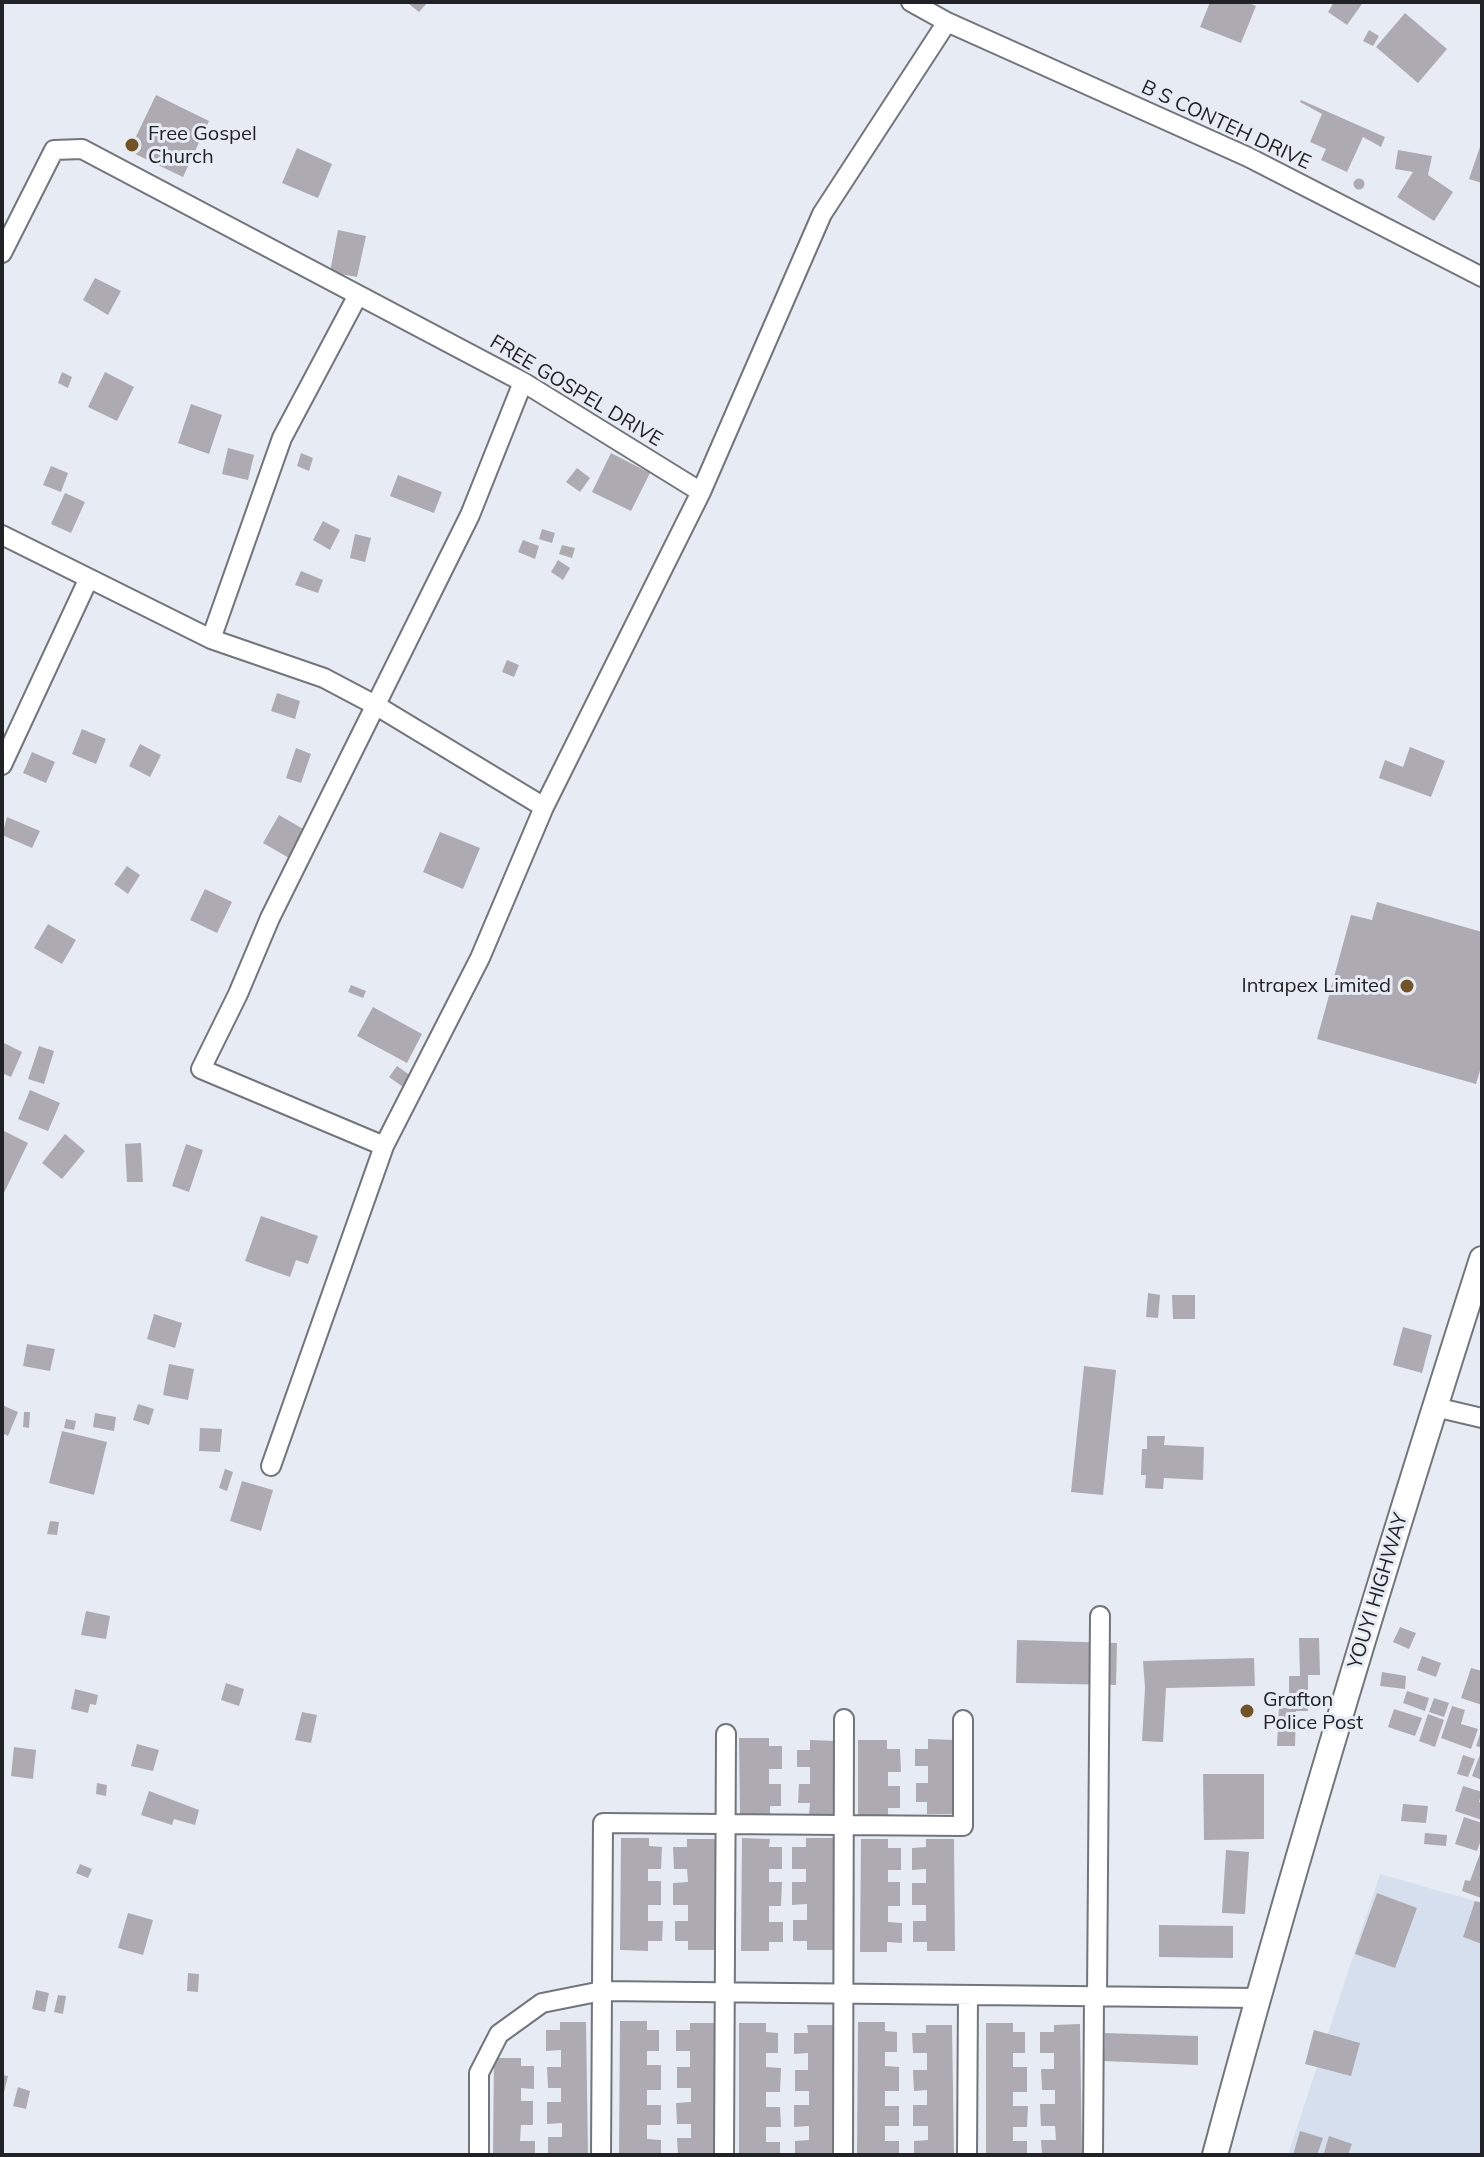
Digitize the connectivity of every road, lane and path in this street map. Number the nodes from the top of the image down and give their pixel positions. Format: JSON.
{"nodes":[{"id":1,"x":911,"y":2,"type":"edge"},
{"id":2,"x":947,"y":22,"type":"junction"},
{"id":3,"x":2,"y":253,"type":"edge"},
{"id":4,"x":1482,"y":277,"type":"edge"},
{"id":5,"x":358,"y":295,"type":"junction"},
{"id":6,"x":523,"y":382,"type":"junction"},
{"id":7,"x":701,"y":492,"type":"junction"},
{"id":8,"x":2,"y":535,"type":"edge"},
{"id":9,"x":88,"y":580,"type":"junction"},
{"id":10,"x":211,"y":639,"type":"junction"},
{"id":11,"x":377,"y":706,"type":"junction"},
{"id":12,"x":2,"y":765,"type":"edge"},
{"id":13,"x":544,"y":807,"type":"junction"},
{"id":14,"x":384,"y":1146,"type":"junction"},
{"id":15,"x":1482,"y":1259,"type":"edge"},
{"id":16,"x":1435,"y":1407,"type":"junction"},
{"id":17,"x":1482,"y":1418,"type":"edge"},
{"id":18,"x":271,"y":1466,"type":"dead end"},
{"id":19,"x":1100,"y":1616,"type":"dead end"},
{"id":20,"x":844,"y":1719,"type":"dead end"},
{"id":21,"x":963,"y":1720,"type":"dead end"},
{"id":22,"x":726,"y":1734,"type":"dead end"},
{"id":23,"x":726,"y":1824,"type":"junction"},
{"id":24,"x":845,"y":1825,"type":"junction"},
{"id":25,"x":602,"y":1991,"type":"junction"},
{"id":26,"x":725,"y":1992,"type":"junction"},
{"id":27,"x":844,"y":1993,"type":"junction"},
{"id":28,"x":968,"y":1995,"type":"junction"},
{"id":29,"x":1096,"y":1996,"type":"junction"},
{"id":30,"x":1258,"y":1998,"type":"junction"},
{"id":31,"x":479,"y":2155,"type":"edge"},
{"id":32,"x":601,"y":2155,"type":"edge"},
{"id":33,"x":724,"y":2155,"type":"edge"},
{"id":34,"x":843,"y":2155,"type":"edge"},
{"id":35,"x":967,"y":2155,"type":"edge"},
{"id":36,"x":1093,"y":2155,"type":"edge"},
{"id":37,"x":1215,"y":2155,"type":"edge"}],
"edges":[{"from":1,"to":2,"type":"street","name":"B S CONTEH DRIVE"},
{"from":2,"to":4,"type":"street","name":"B S CONTEH DRIVE"},
{"from":2,"to":7,"type":"street"},
{"from":3,"to":5,"type":"street","name":"FREE GOSPEL DRIVE"},
{"from":5,"to":6,"type":"street","name":"FREE GOSPEL DRIVE"},
{"from":5,"to":10,"type":"street"},
{"from":6,"to":7,"type":"street","name":"FREE GOSPEL DRIVE"},
{"from":6,"to":11,"type":"street"},
{"from":7,"to":13,"type":"street"},
{"from":8,"to":9,"type":"street"},
{"from":9,"to":10,"type":"street"},
{"from":9,"to":12,"type":"street"},
{"from":10,"to":11,"type":"street"},
{"from":11,"to":13,"type":"street"},
{"from":11,"to":14,"type":"street"},
{"from":13,"to":14,"type":"street"},
{"from":14,"to":18,"type":"street"},
{"from":15,"to":16,"type":"main road","name":"YOUYI HIGHWAY"},
{"from":16,"to":17,"type":"street"},
{"from":16,"to":30,"type":"main road","name":"YOUYI HIGHWAY"},
{"from":19,"to":29,"type":"street"},
{"from":20,"to":24,"type":"street"},
{"from":21,"to":24,"type":"street"},
{"from":22,"to":23,"type":"street"},
{"from":23,"to":24,"type":"street"},
{"from":23,"to":25,"type":"street"},
{"from":23,"to":26,"type":"street"},
{"from":24,"to":27,"type":"street"},
{"from":25,"to":26,"type":"street"},
{"from":25,"to":31,"type":"street"},
{"from":25,"to":32,"type":"street"},
{"from":26,"to":27,"type":"street"},
{"from":26,"to":33,"type":"street"},
{"from":27,"to":28,"type":"street"},
{"from":27,"to":34,"type":"street"},
{"from":28,"to":29,"type":"street"},
{"from":28,"to":35,"type":"street"},
{"from":29,"to":30,"type":"street"},
{"from":29,"to":36,"type":"street"},
{"from":30,"to":37,"type":"main road","name":"YOUYI HIGHWAY"}]}
